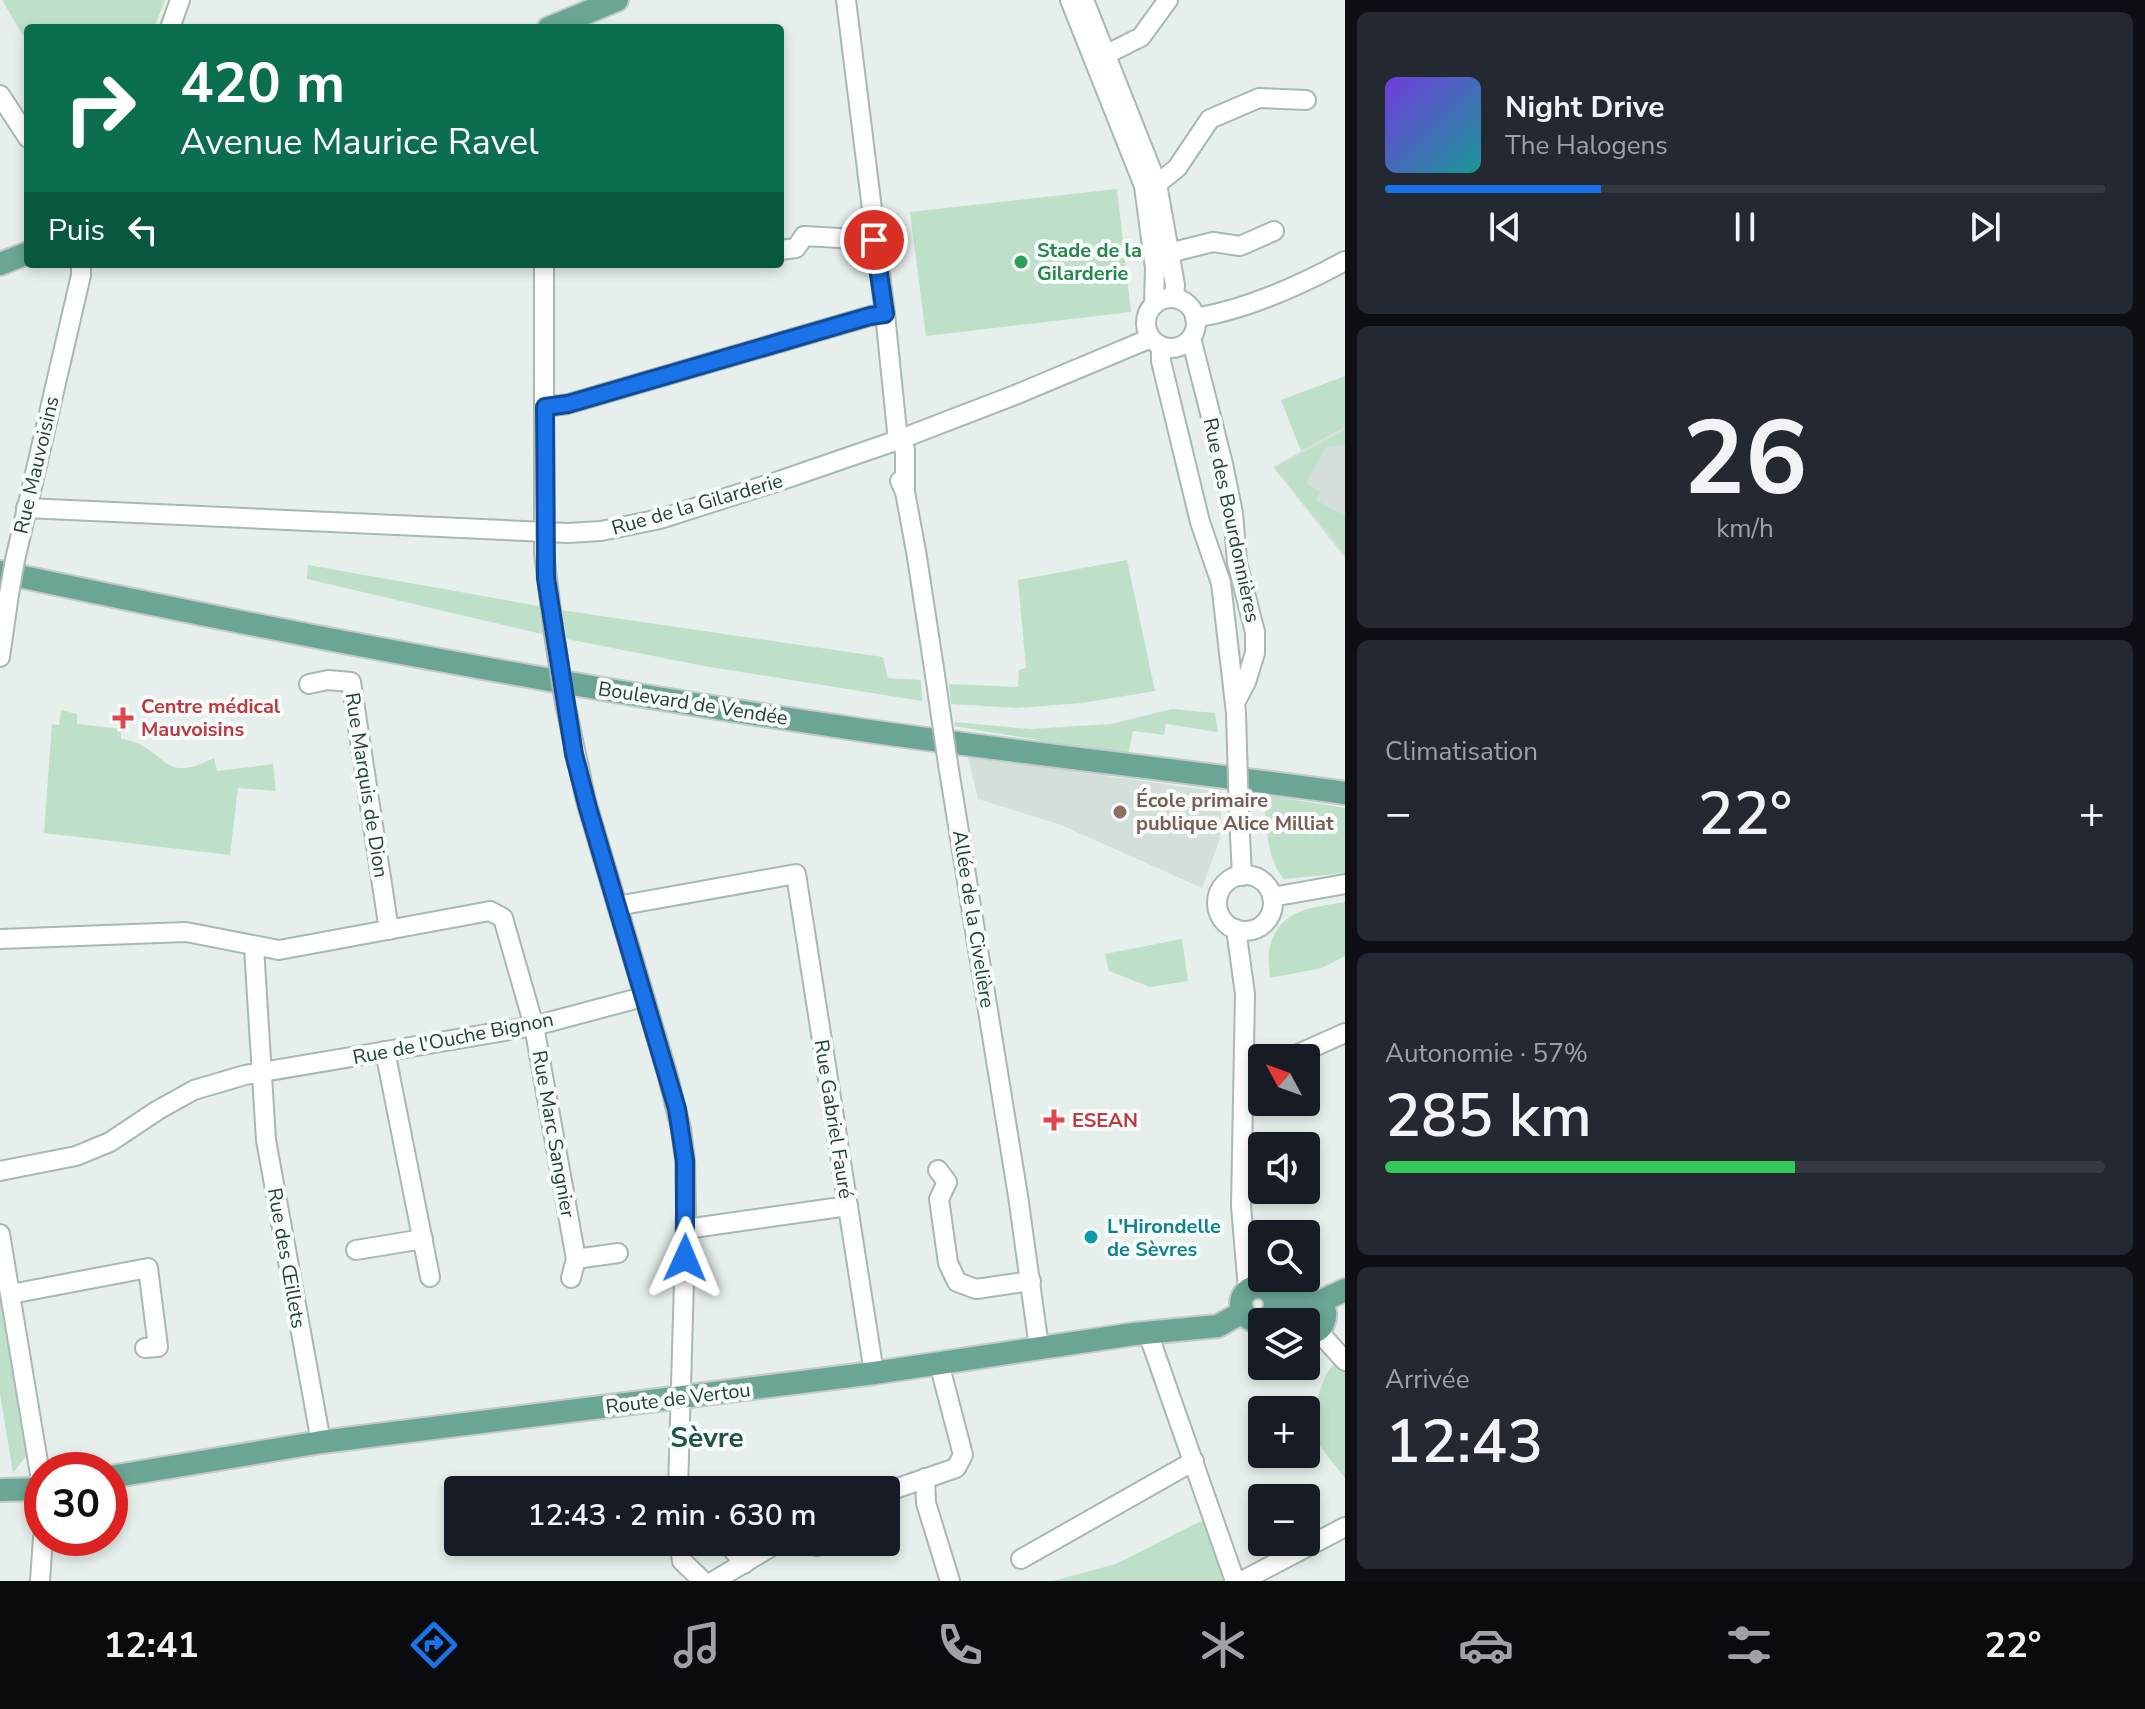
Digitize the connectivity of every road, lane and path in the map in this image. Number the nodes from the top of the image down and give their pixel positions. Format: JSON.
{"nodes":[{"id":1,"x":180,"y":0,"type":"edge"},
{"id":2,"x":617,"y":0,"type":"edge"},
{"id":3,"x":846,"y":0,"type":"edge"},
{"id":4,"x":1070,"y":0,"type":"edge"},
{"id":5,"x":1084,"y":0,"type":"edge"},
{"id":6,"x":1168,"y":0,"type":"edge"},
{"id":7,"x":171,"y":24,"type":"edge"},
{"id":8,"x":559,"y":24,"type":"edge"},
{"id":9,"x":1107,"y":54,"type":"junction"},
{"id":10,"x":0,"y":95,"type":"edge"},
{"id":11,"x":1306,"y":100,"type":"dead end"},
{"id":12,"x":24,"y":132,"type":"edge"},
{"id":13,"x":1157,"y":184,"type":"junction"},
{"id":14,"x":1274,"y":231,"type":"dead end"},
{"id":15,"x":874,"y":240,"type":"junction"},
{"id":16,"x":24,"y":241,"type":"edge"},
{"id":17,"x":0,"y":250,"type":"edge"},
{"id":18,"x":784,"y":250,"type":"edge"},
{"id":19,"x":1169,"y":253,"type":"junction"},
{"id":20,"x":24,"y":255,"type":"edge"},
{"id":21,"x":1345,"y":261,"type":"edge"},
{"id":22,"x":0,"y":264,"type":"edge"},
{"id":23,"x":83,"y":268,"type":"edge"},
{"id":24,"x":544,"y":268,"type":"edge"},
{"id":25,"x":1174,"y":298,"type":"junction"},
{"id":26,"x":1154,"y":305,"type":"junction"},
{"id":27,"x":885,"y":314,"type":"junction"},
{"id":28,"x":1195,"y":318,"type":"junction"},
{"id":29,"x":1191,"y":338,"type":"junction"},
{"id":30,"x":1156,"y":342,"type":"junction"},
{"id":31,"x":545,"y":407,"type":"junction"},
{"id":32,"x":898,"y":440,"type":"junction"},
{"id":33,"x":25,"y":515,"type":"junction"},
{"id":34,"x":544,"y":531,"type":"junction"},
{"id":35,"x":0,"y":572,"type":"edge"},
{"id":36,"x":2,"y":620,"type":"edge"},
{"id":37,"x":0,"y":657,"type":"edge"},
{"id":38,"x":309,"y":684,"type":"dead end"},
{"id":39,"x":1236,"y":707,"type":"junction"},
{"id":40,"x":1345,"y":793,"type":"edge"},
{"id":41,"x":1242,"y":876,"type":"junction"},
{"id":42,"x":1345,"y":884,"type":"edge"},
{"id":43,"x":1272,"y":897,"type":"junction"},
{"id":44,"x":617,"y":906,"type":"junction"},
{"id":45,"x":1236,"y":929,"type":"junction"},
{"id":46,"x":1256,"y":929,"type":"junction"},
{"id":47,"x":389,"y":930,"type":"junction"},
{"id":48,"x":0,"y":939,"type":"edge"},
{"id":49,"x":254,"y":947,"type":"junction"},
{"id":50,"x":1245,"y":994,"type":"junction"},
{"id":51,"x":643,"y":997,"type":"junction"},
{"id":52,"x":534,"y":1026,"type":"junction"},
{"id":53,"x":1345,"y":1033,"type":"edge"},
{"id":54,"x":1251,"y":1044,"type":"edge"},
{"id":55,"x":1320,"y":1044,"type":"edge"},
{"id":56,"x":385,"y":1051,"type":"junction"},
{"id":57,"x":262,"y":1073,"type":"junction"},
{"id":58,"x":1249,"y":1116,"type":"edge"},
{"id":59,"x":938,"y":1170,"type":"dead end"},
{"id":60,"x":0,"y":1171,"type":"edge"},
{"id":61,"x":848,"y":1206,"type":"junction"},
{"id":62,"x":686,"y":1229,"type":"junction"},
{"id":63,"x":1245,"y":1233,"type":"junction"},
{"id":64,"x":0,"y":1234,"type":"edge"},
{"id":65,"x":423,"y":1239,"type":"junction"},
{"id":66,"x":1248,"y":1239,"type":"edge"},
{"id":67,"x":356,"y":1250,"type":"dead end"},
{"id":68,"x":618,"y":1253,"type":"dead end"},
{"id":69,"x":430,"y":1277,"type":"dead end"},
{"id":70,"x":1031,"y":1281,"type":"junction"},
{"id":71,"x":1345,"y":1290,"type":"edge"},
{"id":72,"x":11,"y":1294,"type":"junction"},
{"id":73,"x":1269,"y":1298,"type":"edge"},
{"id":74,"x":1300,"y":1308,"type":"edge"},
{"id":75,"x":1305,"y":1308,"type":"edge"},
{"id":76,"x":1148,"y":1333,"type":"junction"},
{"id":77,"x":1320,"y":1339,"type":"edge"},
{"id":78,"x":1039,"y":1347,"type":"junction"},
{"id":79,"x":145,"y":1348,"type":"dead end"},
{"id":80,"x":1345,"y":1361,"type":"edge"},
{"id":81,"x":939,"y":1363,"type":"junction"},
{"id":82,"x":874,"y":1373,"type":"junction"},
{"id":83,"x":682,"y":1397,"type":"junction"},
{"id":84,"x":321,"y":1442,"type":"junction"},
{"id":85,"x":36,"y":1452,"type":"edge"},
{"id":86,"x":1194,"y":1461,"type":"junction"},
{"id":87,"x":128,"y":1473,"type":"edge"},
{"id":88,"x":679,"y":1476,"type":"edge"},
{"id":89,"x":925,"y":1478,"type":"junction"},
{"id":90,"x":900,"y":1487,"type":"edge"},
{"id":91,"x":24,"y":1489,"type":"edge"},
{"id":92,"x":0,"y":1490,"type":"edge"},
{"id":93,"x":1345,"y":1527,"type":"edge"},
{"id":94,"x":42,"y":1556,"type":"edge"},
{"id":95,"x":738,"y":1556,"type":"edge"},
{"id":96,"x":757,"y":1556,"type":"edge"},
{"id":97,"x":1021,"y":1559,"type":"dead end"},
{"id":98,"x":744,"y":1564,"type":"junction"},
{"id":99,"x":681,"y":1573,"type":"edge"},
{"id":100,"x":946,"y":1580,"type":"edge"},
{"id":101,"x":40,"y":1581,"type":"edge"},
{"id":102,"x":703,"y":1581,"type":"edge"},
{"id":103,"x":714,"y":1581,"type":"edge"},
{"id":104,"x":1235,"y":1581,"type":"edge"},
{"id":105,"x":1242,"y":1581,"type":"edge"}],
"edges":[{"from":1,"to":7,"type":"street"},
{"from":2,"to":8,"type":"main road"},
{"from":3,"to":15,"type":"street","name":"Allée de la Civelière"},
{"from":4,"to":26,"type":"street"},
{"from":5,"to":9,"type":"street"},
{"from":6,"to":9,"type":"street"},
{"from":9,"to":13,"type":"street"},
{"from":10,"to":12,"type":"street"},
{"from":11,"to":13,"type":"street"},
{"from":13,"to":19,"type":"street"},
{"from":14,"to":19,"type":"street"},
{"from":15,"to":18,"type":"street"},
{"from":15,"to":27,"type":"street","name":"Allée de la Civelière"},
{"from":16,"to":17,"type":"main road"},
{"from":19,"to":25,"type":"street"},
{"from":20,"to":22,"type":"main road"},
{"from":21,"to":28,"type":"street"},
{"from":23,"to":33,"type":"street","name":"Rue Mauvoisins"},
{"from":24,"to":31,"type":"street"},
{"from":25,"to":26,"type":"street"},
{"from":25,"to":28,"type":"street"},
{"from":26,"to":30,"type":"street"},
{"from":27,"to":31,"type":"street"},
{"from":27,"to":32,"type":"street","name":"Allée de la Civelière"},
{"from":28,"to":29,"type":"street"},
{"from":29,"to":30,"type":"street"},
{"from":29,"to":39,"type":"street","name":"Rue des Bourdonnières"},
{"from":30,"to":32,"type":"street","name":"Rue de la Gilarderie"},
{"from":30,"to":39,"type":"street","name":"Rue des Bourdonnières"},
{"from":31,"to":34,"type":"street"},
{"from":32,"to":34,"type":"street","name":"Rue de la Gilarderie"},
{"from":32,"to":70,"type":"street","name":"Allée de la Civelière","bridge":true},
{"from":33,"to":34,"type":"street","name":"Rue de la Gilarderie"},
{"from":33,"to":36,"type":"street","name":"Rue Mauvoisins","bridge":true},
{"from":34,"to":44,"type":"street","bridge":true},
{"from":35,"to":40,"type":"main road","name":"Boulevard de Vendée"},
{"from":36,"to":37,"type":"street","name":"Rue Mauvoisins"},
{"from":38,"to":47,"type":"street","name":"Rue Marquis de Dion"},
{"from":39,"to":41,"type":"street","name":"Rue des Bourdonnières","bridge":true},
{"from":41,"to":43,"type":"street"},
{"from":41,"to":45,"type":"street"},
{"from":42,"to":43,"type":"street"},
{"from":43,"to":46,"type":"street"},
{"from":44,"to":51,"type":"street"},
{"from":44,"to":61,"type":"street","name":"Rue Gabriel Fauré"},
{"from":45,"to":46,"type":"street"},
{"from":45,"to":50,"type":"street"},
{"from":46,"to":50,"type":"street"},
{"from":47,"to":49,"type":"street"},
{"from":47,"to":52,"type":"street","name":"Rue Marc Sangnier"},
{"from":48,"to":49,"type":"street"},
{"from":49,"to":57,"type":"street","name":"Rue des Œillets"},
{"from":50,"to":54,"type":"street"},
{"from":51,"to":52,"type":"street","name":"Rue de l'Ouche Bignon"},
{"from":51,"to":62,"type":"street"},
{"from":52,"to":56,"type":"street","name":"Rue de l'Ouche Bignon"},
{"from":52,"to":68,"type":"street","name":"Rue Marc Sangnier"},
{"from":53,"to":55,"type":"street"},
{"from":56,"to":57,"type":"street","name":"Rue de l'Ouche Bignon"},
{"from":56,"to":65,"type":"street"},
{"from":57,"to":60,"type":"street","name":"Rue de l'Ouche Bignon"},
{"from":57,"to":84,"type":"street","name":"Rue des Œillets"},
{"from":58,"to":63,"type":"street"},
{"from":59,"to":70,"type":"street"},
{"from":61,"to":62,"type":"street"},
{"from":61,"to":82,"type":"street","name":"Rue Gabriel Fauré"},
{"from":62,"to":83,"type":"street"},
{"from":63,"to":66,"type":"street"},
{"from":63,"to":73,"type":"street"},
{"from":64,"to":72,"type":"street"},
{"from":65,"to":67,"type":"street"},
{"from":65,"to":69,"type":"street"},
{"from":70,"to":78,"type":"street","name":"Allée de la Civelière"},
{"from":71,"to":75,"type":"main road"},
{"from":72,"to":79,"type":"street"},
{"from":72,"to":85,"type":"street"},
{"from":73,"to":74,"type":"main road"},
{"from":73,"to":76,"type":"main road","name":"Route de Vertou"},
{"from":76,"to":78,"type":"main road","name":"Route de Vertou"},
{"from":76,"to":86,"type":"street"},
{"from":77,"to":80,"type":"street"},
{"from":78,"to":81,"type":"main road","name":"Route de Vertou"},
{"from":81,"to":82,"type":"main road","name":"Route de Vertou"},
{"from":81,"to":89,"type":"street"},
{"from":82,"to":83,"type":"main road","name":"Route de Vertou"},
{"from":83,"to":84,"type":"main road","name":"Route de Vertou"},
{"from":83,"to":88,"type":"street"},
{"from":84,"to":87,"type":"main road","name":"Route de Vertou"},
{"from":86,"to":97,"type":"street"},
{"from":86,"to":104,"type":"street"},
{"from":89,"to":90,"type":"street"},
{"from":89,"to":100,"type":"street"},
{"from":91,"to":92,"type":"main road"},
{"from":93,"to":105,"type":"street"},
{"from":94,"to":101,"type":"street"},
{"from":95,"to":98,"type":"street"},
{"from":96,"to":98,"type":"street"},
{"from":98,"to":103,"type":"street"},
{"from":99,"to":102,"type":"street"}]}
